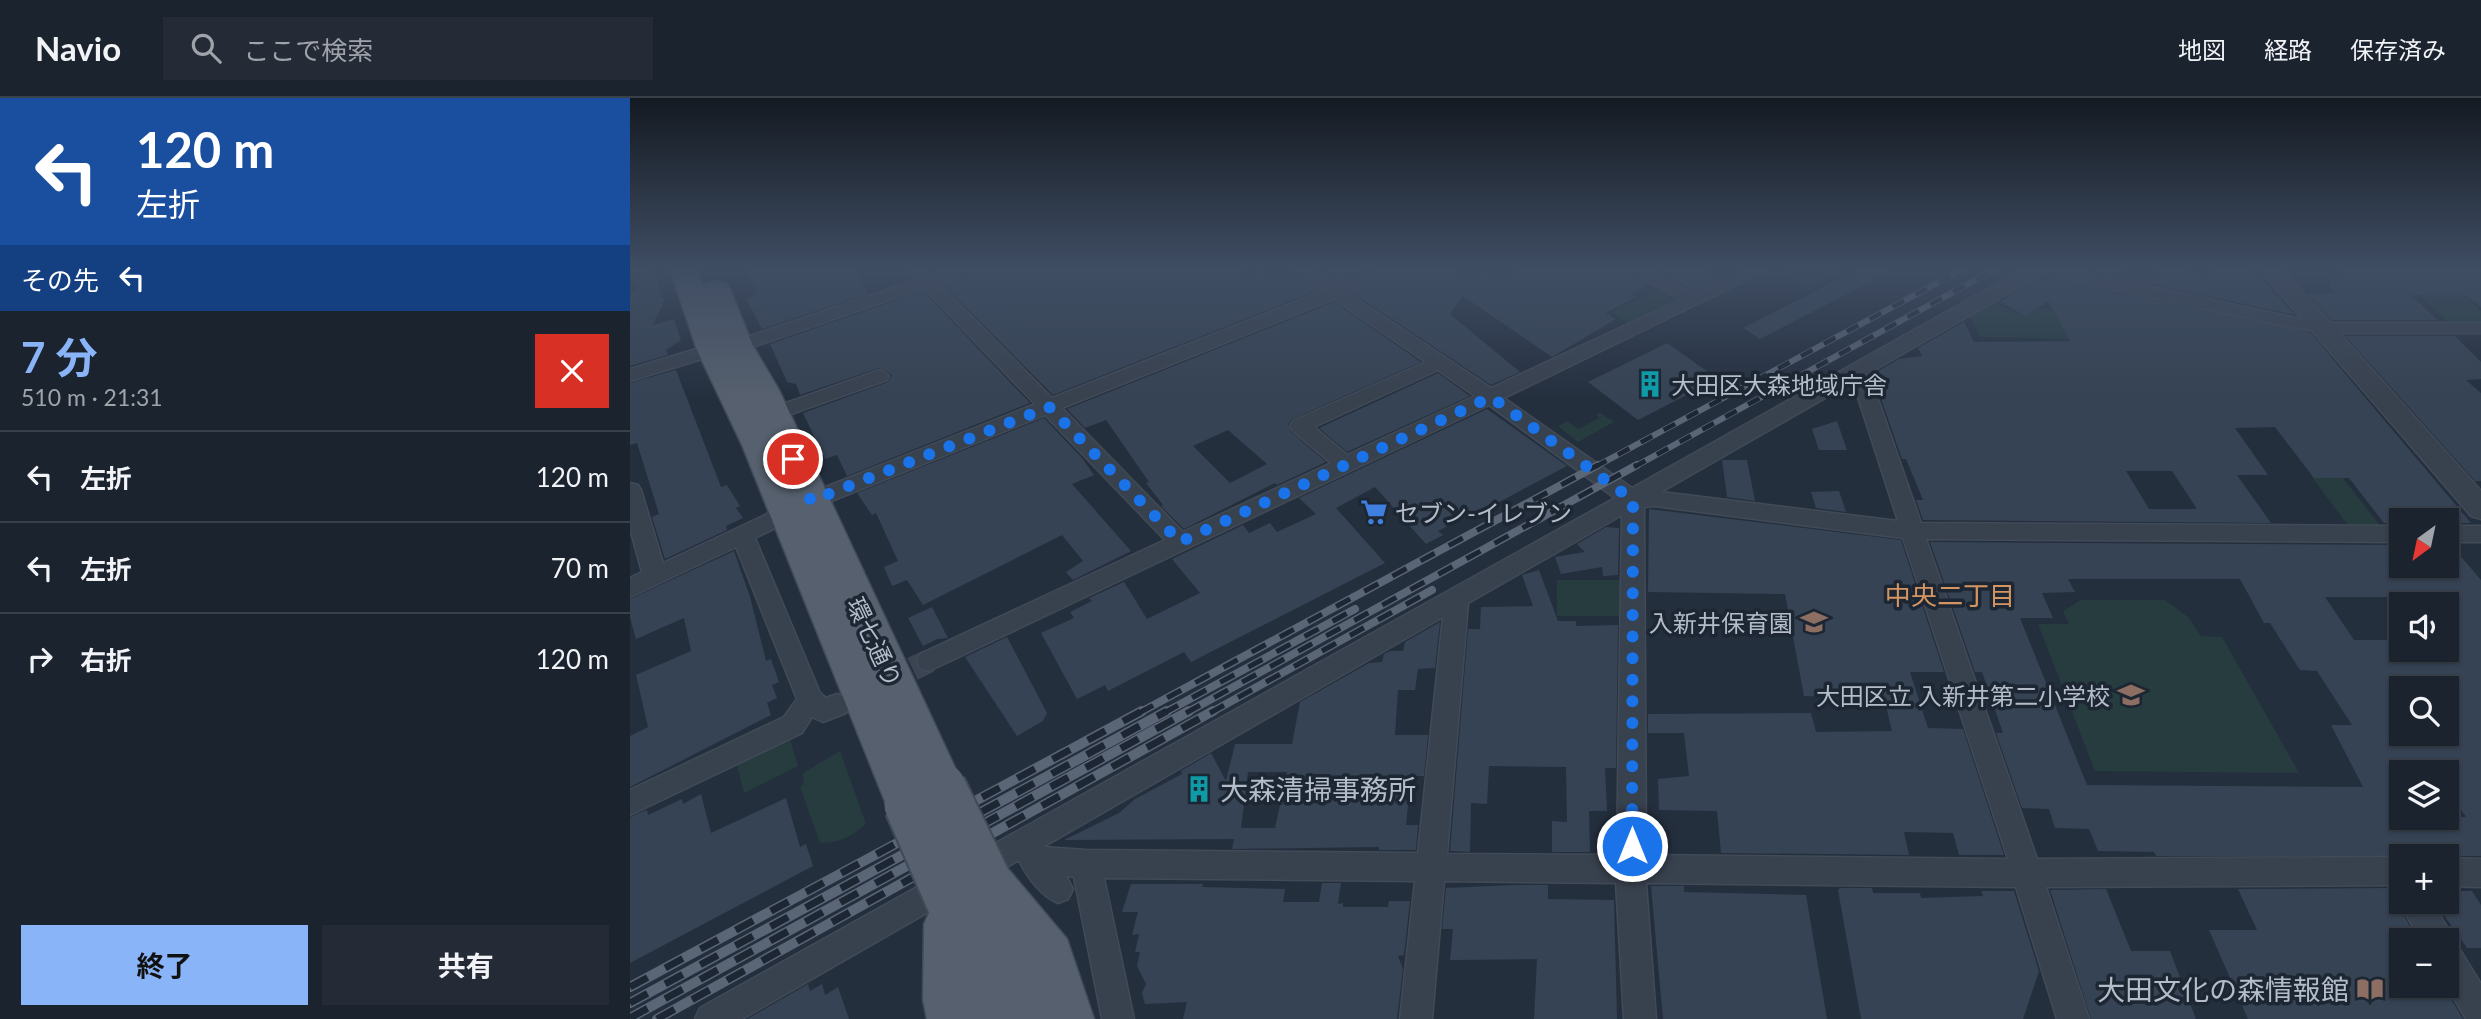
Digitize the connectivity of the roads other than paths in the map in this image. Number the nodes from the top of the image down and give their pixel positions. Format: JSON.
{"nodes":[{"id":1,"x":706,"y":312,"type":"edge"},
{"id":2,"x":716,"y":312,"type":"edge"},
{"id":3,"x":823,"y":312,"type":"edge"},
{"id":4,"x":956,"y":312,"type":"edge"},
{"id":5,"x":1287,"y":312,"type":"edge"},
{"id":6,"x":1364,"y":312,"type":"edge"},
{"id":7,"x":1671,"y":312,"type":"edge"},
{"id":8,"x":1963,"y":312,"type":"edge"},
{"id":9,"x":2251,"y":312,"type":"edge"},
{"id":10,"x":2307,"y":312,"type":"edge"},
{"id":11,"x":2319,"y":326,"type":"junction"},
{"id":12,"x":2481,"y":328,"type":"edge"},
{"id":13,"x":725,"y":348,"type":"junction"},
{"id":14,"x":1440,"y":362,"type":"junction"},
{"id":15,"x":1859,"y":372,"type":"junction"},
{"id":16,"x":630,"y":375,"type":"edge"},
{"id":17,"x":880,"y":376,"type":"dead end"},
{"id":18,"x":1491,"y":397,"type":"junction"},
{"id":19,"x":1049,"y":407,"type":"junction"},
{"id":20,"x":773,"y":414,"type":"junction"},
{"id":21,"x":1346,"y":465,"type":"junction"},
{"id":22,"x":630,"y":490,"type":"edge"},
{"id":23,"x":1633,"y":500,"type":"junction"},
{"id":24,"x":798,"y":508,"type":"junction"},
{"id":25,"x":2481,"y":509,"type":"edge"},
{"id":26,"x":1913,"y":531,"type":"junction"},
{"id":27,"x":2389,"y":534,"type":"edge"},
{"id":28,"x":2459,"y":534,"type":"edge"},
{"id":29,"x":2481,"y":534,"type":"edge"},
{"id":30,"x":743,"y":535,"type":"junction"},
{"id":31,"x":1180,"y":542,"type":"junction"},
{"id":32,"x":655,"y":576,"type":"junction"},
{"id":33,"x":630,"y":588,"type":"edge"},
{"id":34,"x":1457,"y":599,"type":"junction"},
{"id":35,"x":929,"y":661,"type":"tunnel mouth"},
{"id":36,"x":810,"y":700,"type":"junction"},
{"id":37,"x":837,"y":705,"type":"dead end"},
{"id":38,"x":630,"y":803,"type":"edge"},
{"id":39,"x":1029,"y":850,"type":"junction"},
{"id":40,"x":1086,"y":864,"type":"junction"},
{"id":41,"x":1430,"y":867,"type":"junction"},
{"id":42,"x":1632,"y":868,"type":"junction"},
{"id":43,"x":2459,"y":872,"type":"edge"},
{"id":44,"x":2027,"y":873,"type":"junction"},
{"id":45,"x":2481,"y":873,"type":"edge"},
{"id":46,"x":2389,"y":874,"type":"edge"},
{"id":47,"x":1058,"y":888,"type":"dead end"},
{"id":48,"x":968,"y":891,"type":"junction"},
{"id":49,"x":2459,"y":978,"type":"edge"},
{"id":50,"x":2481,"y":1014,"type":"edge"},
{"id":51,"x":711,"y":1019,"type":"edge"},
{"id":52,"x":953,"y":1019,"type":"edge"},
{"id":53,"x":990,"y":1019,"type":"edge"},
{"id":54,"x":1032,"y":1019,"type":"edge"},
{"id":55,"x":1068,"y":1019,"type":"edge"},
{"id":56,"x":1118,"y":1019,"type":"edge"},
{"id":57,"x":1416,"y":1019,"type":"edge"},
{"id":58,"x":1640,"y":1019,"type":"edge"},
{"id":59,"x":2073,"y":1019,"type":"edge"}],
"edges":[{"from":1,"to":13,"type":"main road","name":"環七通り"},
{"from":2,"to":13,"type":"main road","name":"環七通り"},
{"from":3,"to":13,"type":"street"},
{"from":4,"to":19,"type":"street"},
{"from":5,"to":19,"type":"street"},
{"from":6,"to":14,"type":"street"},
{"from":7,"to":18,"type":"street"},
{"from":8,"to":15,"type":"street"},
{"from":9,"to":11,"type":"street"},
{"from":10,"to":11,"type":"street"},
{"from":11,"to":12,"type":"street"},
{"from":11,"to":25,"type":"street"},
{"from":13,"to":16,"type":"street"},
{"from":13,"to":20,"type":"main road","name":"環七通り"},
{"from":13,"to":24,"type":"main road","name":"環七通り"},
{"from":14,"to":18,"type":"street"},
{"from":14,"to":21,"type":"street"},
{"from":15,"to":23,"type":"street"},
{"from":15,"to":26,"type":"street"},
{"from":17,"to":20,"type":"street"},
{"from":18,"to":21,"type":"street"},
{"from":18,"to":23,"type":"street"},
{"from":19,"to":24,"type":"street"},
{"from":19,"to":31,"type":"street"},
{"from":20,"to":24,"type":"main road","name":"環七通り"},
{"from":21,"to":31,"type":"street"},
{"from":22,"to":32,"type":"street"},
{"from":23,"to":26,"type":"street"},
{"from":23,"to":34,"type":"street"},
{"from":23,"to":42,"type":"street"},
{"from":24,"to":30,"type":"street"},
{"from":24,"to":48,"type":"main road","name":"環七通り","bridge":true},
{"from":26,"to":27,"type":"street"},
{"from":26,"to":44,"type":"street"},
{"from":28,"to":29,"type":"street"},
{"from":30,"to":32,"type":"street"},
{"from":30,"to":36,"type":"street"},
{"from":31,"to":35,"type":"street"},
{"from":32,"to":33,"type":"street"},
{"from":34,"to":39,"type":"street"},
{"from":34,"to":41,"type":"street"},
{"from":36,"to":37,"type":"street"},
{"from":36,"to":38,"type":"street"},
{"from":39,"to":40,"type":"street"},
{"from":39,"to":47,"type":"street"},
{"from":39,"to":51,"type":"street"},
{"from":40,"to":41,"type":"street"},
{"from":40,"to":56,"type":"street"},
{"from":41,"to":42,"type":"street"},
{"from":41,"to":57,"type":"street"},
{"from":42,"to":44,"type":"street"},
{"from":42,"to":58,"type":"street"},
{"from":43,"to":45,"type":"street"},
{"from":44,"to":46,"type":"street"},
{"from":44,"to":59,"type":"street"},
{"from":48,"to":52,"type":"main road"},
{"from":48,"to":53,"type":"main road","name":"環七通り"},
{"from":48,"to":54,"type":"main road","name":"環七通り"},
{"from":48,"to":55,"type":"main road"},
{"from":49,"to":50,"type":"street"}]}
